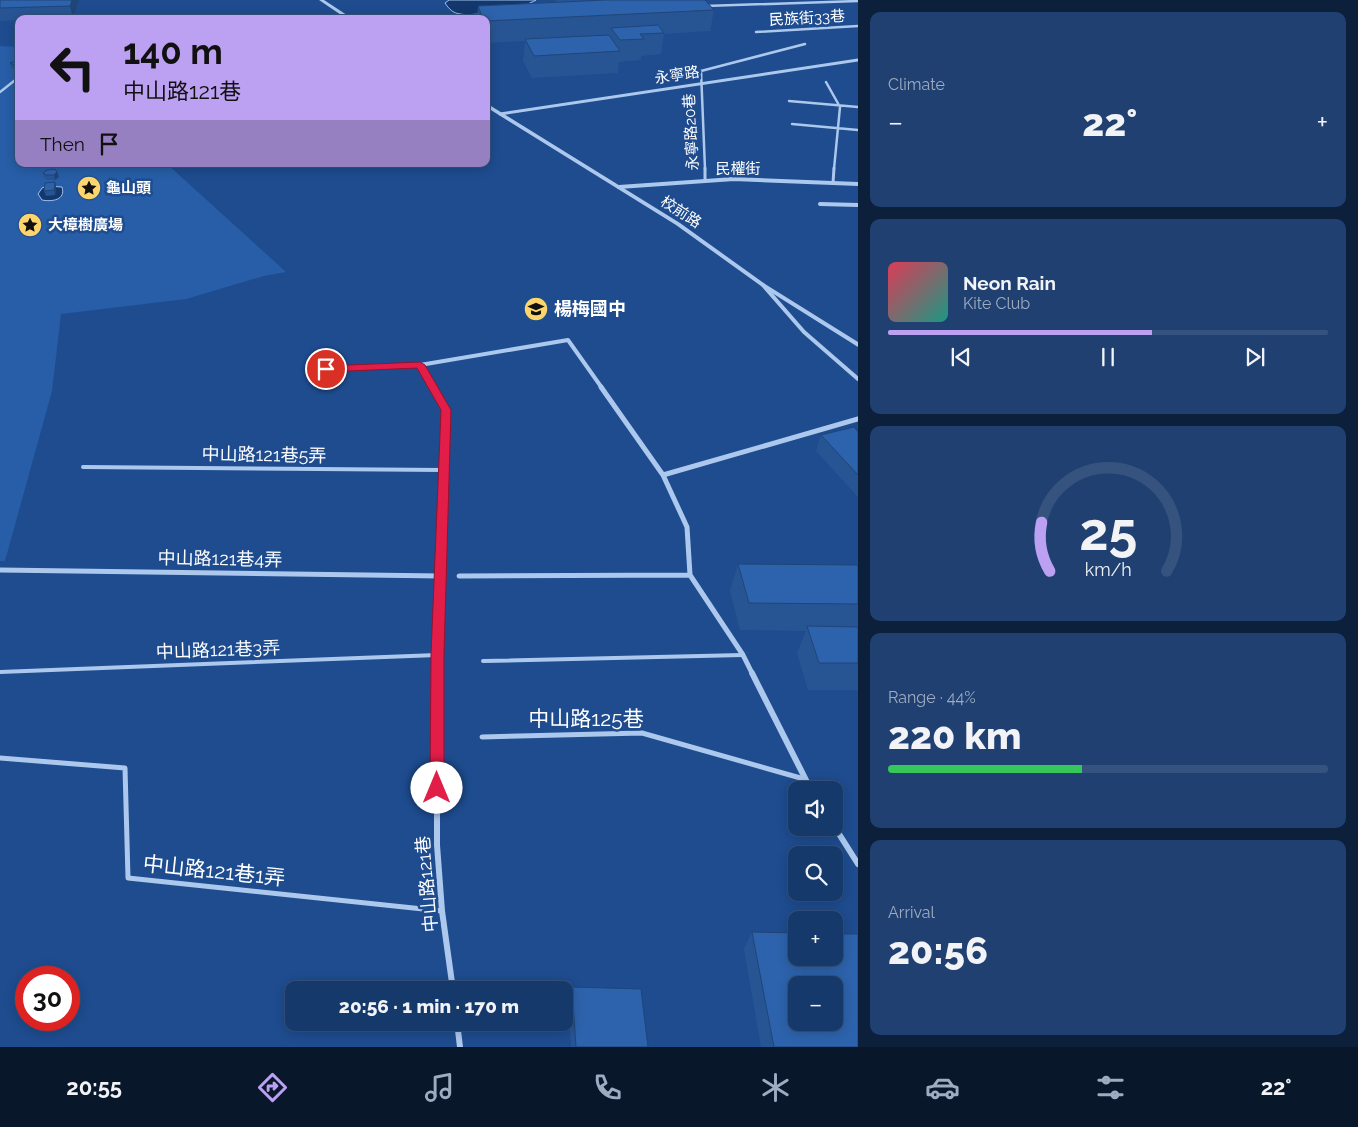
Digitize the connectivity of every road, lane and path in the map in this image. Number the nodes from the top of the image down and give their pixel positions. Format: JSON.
{"nodes":[{"id":1,"x":320,"y":0,"type":"edge"},
{"id":2,"x":858,"y":1,"type":"edge"},
{"id":3,"x":698,"y":6,"type":"edge"},
{"id":4,"x":344,"y":15,"type":"edge"},
{"id":5,"x":858,"y":26,"type":"edge"},
{"id":6,"x":756,"y":32,"type":"dead end"},
{"id":7,"x":805,"y":44,"type":"dead end"},
{"id":8,"x":858,"y":60,"type":"edge"},
{"id":9,"x":15,"y":80,"type":"edge"},
{"id":10,"x":700,"y":82,"type":"junction"},
{"id":11,"x":826,"y":82,"type":"dead end"},
{"id":12,"x":0,"y":92,"type":"edge"},
{"id":13,"x":789,"y":101,"type":"dead end"},
{"id":14,"x":840,"y":107,"type":"junction"},
{"id":15,"x":858,"y":107,"type":"edge"},
{"id":16,"x":490,"y":108,"type":"edge"},
{"id":17,"x":500,"y":114,"type":"junction"},
{"id":18,"x":792,"y":124,"type":"dead end"},
{"id":19,"x":838,"y":128,"type":"junction"},
{"id":20,"x":858,"y":130,"type":"edge"},
{"id":21,"x":705,"y":181,"type":"junction"},
{"id":22,"x":833,"y":183,"type":"junction"},
{"id":23,"x":858,"y":184,"type":"edge"},
{"id":24,"x":619,"y":188,"type":"junction"},
{"id":25,"x":820,"y":204,"type":"dead end"},
{"id":26,"x":858,"y":206,"type":"edge"},
{"id":27,"x":763,"y":285,"type":"junction"},
{"id":28,"x":858,"y":345,"type":"edge"},
{"id":29,"x":420,"y":365,"type":"junction"},
{"id":30,"x":326,"y":369,"type":"dead end"},
{"id":31,"x":858,"y":379,"type":"edge"},
{"id":32,"x":858,"y":419,"type":"edge"},
{"id":33,"x":84,"y":467,"type":"dead end"},
{"id":34,"x":444,"y":470,"type":"junction"},
{"id":35,"x":663,"y":475,"type":"junction"},
{"id":36,"x":0,"y":570,"type":"edge"},
{"id":37,"x":690,"y":574,"type":"junction"},
{"id":38,"x":441,"y":576,"type":"junction"},
{"id":39,"x":459,"y":576,"type":"dead end"},
{"id":40,"x":438,"y":655,"type":"junction"},
{"id":41,"x":743,"y":655,"type":"junction"},
{"id":42,"x":483,"y":661,"type":"dead end"},
{"id":43,"x":0,"y":672,"type":"edge"},
{"id":44,"x":482,"y":737,"type":"dead end"},
{"id":45,"x":0,"y":758,"type":"edge"},
{"id":46,"x":804,"y":779,"type":"joint"},
{"id":47,"x":840,"y":836,"type":"edge"},
{"id":48,"x":858,"y":864,"type":"edge"},
{"id":49,"x":442,"y":911,"type":"junction"},
{"id":50,"x":452,"y":981,"type":"edge"},
{"id":51,"x":458,"y":1031,"type":"edge"},
{"id":52,"x":460,"y":1047,"type":"edge"}],
"edges":[{"from":1,"to":4,"type":"street"},
{"from":2,"to":3,"type":"lane"},
{"from":5,"to":6,"type":"lane","name":"民族街33巷"},
{"from":7,"to":10,"type":"lane"},
{"from":8,"to":10,"type":"street","name":"永寧路"},
{"from":9,"to":12,"type":"lane"},
{"from":10,"to":17,"type":"street","name":"永寧路"},
{"from":10,"to":21,"type":"lane","name":"永寧路20巷"},
{"from":11,"to":14,"type":"lane"},
{"from":13,"to":14,"type":"lane"},
{"from":14,"to":15,"type":"lane"},
{"from":14,"to":19,"type":"lane"},
{"from":16,"to":17,"type":"street","name":"校前路"},
{"from":17,"to":24,"type":"street","name":"校前路"},
{"from":18,"to":19,"type":"lane"},
{"from":19,"to":20,"type":"lane"},
{"from":19,"to":22,"type":"lane"},
{"from":21,"to":22,"type":"street","name":"民權街"},
{"from":21,"to":24,"type":"street","name":"民權街"},
{"from":22,"to":23,"type":"street","name":"民權街"},
{"from":24,"to":27,"type":"street","name":"校前路"},
{"from":25,"to":26,"type":"street"},
{"from":27,"to":28,"type":"street","name":"校前路"},
{"from":27,"to":31,"type":"street"},
{"from":29,"to":30,"type":"street"},
{"from":29,"to":34,"type":"street","name":"中山路121巷"},
{"from":29,"to":35,"type":"street"},
{"from":32,"to":35,"type":"street"},
{"from":33,"to":34,"type":"lane","name":"中山路121巷5弄"},
{"from":34,"to":38,"type":"street","name":"中山路121巷"},
{"from":35,"to":37,"type":"street"},
{"from":36,"to":38,"type":"street","name":"中山路121巷4弄"},
{"from":37,"to":39,"type":"street"},
{"from":37,"to":41,"type":"street"},
{"from":38,"to":40,"type":"street","name":"中山路121巷"},
{"from":40,"to":43,"type":"lane","name":"中山路121巷3弄"},
{"from":40,"to":49,"type":"street","name":"中山路121巷"},
{"from":41,"to":42,"type":"lane"},
{"from":41,"to":46,"type":"street"},
{"from":44,"to":46,"type":"lane","name":"中山路125巷"},
{"from":45,"to":49,"type":"lane","name":"中山路121巷1弄"},
{"from":47,"to":48,"type":"street"},
{"from":49,"to":50,"type":"street","name":"中山路121巷"},
{"from":51,"to":52,"type":"street"}]}
